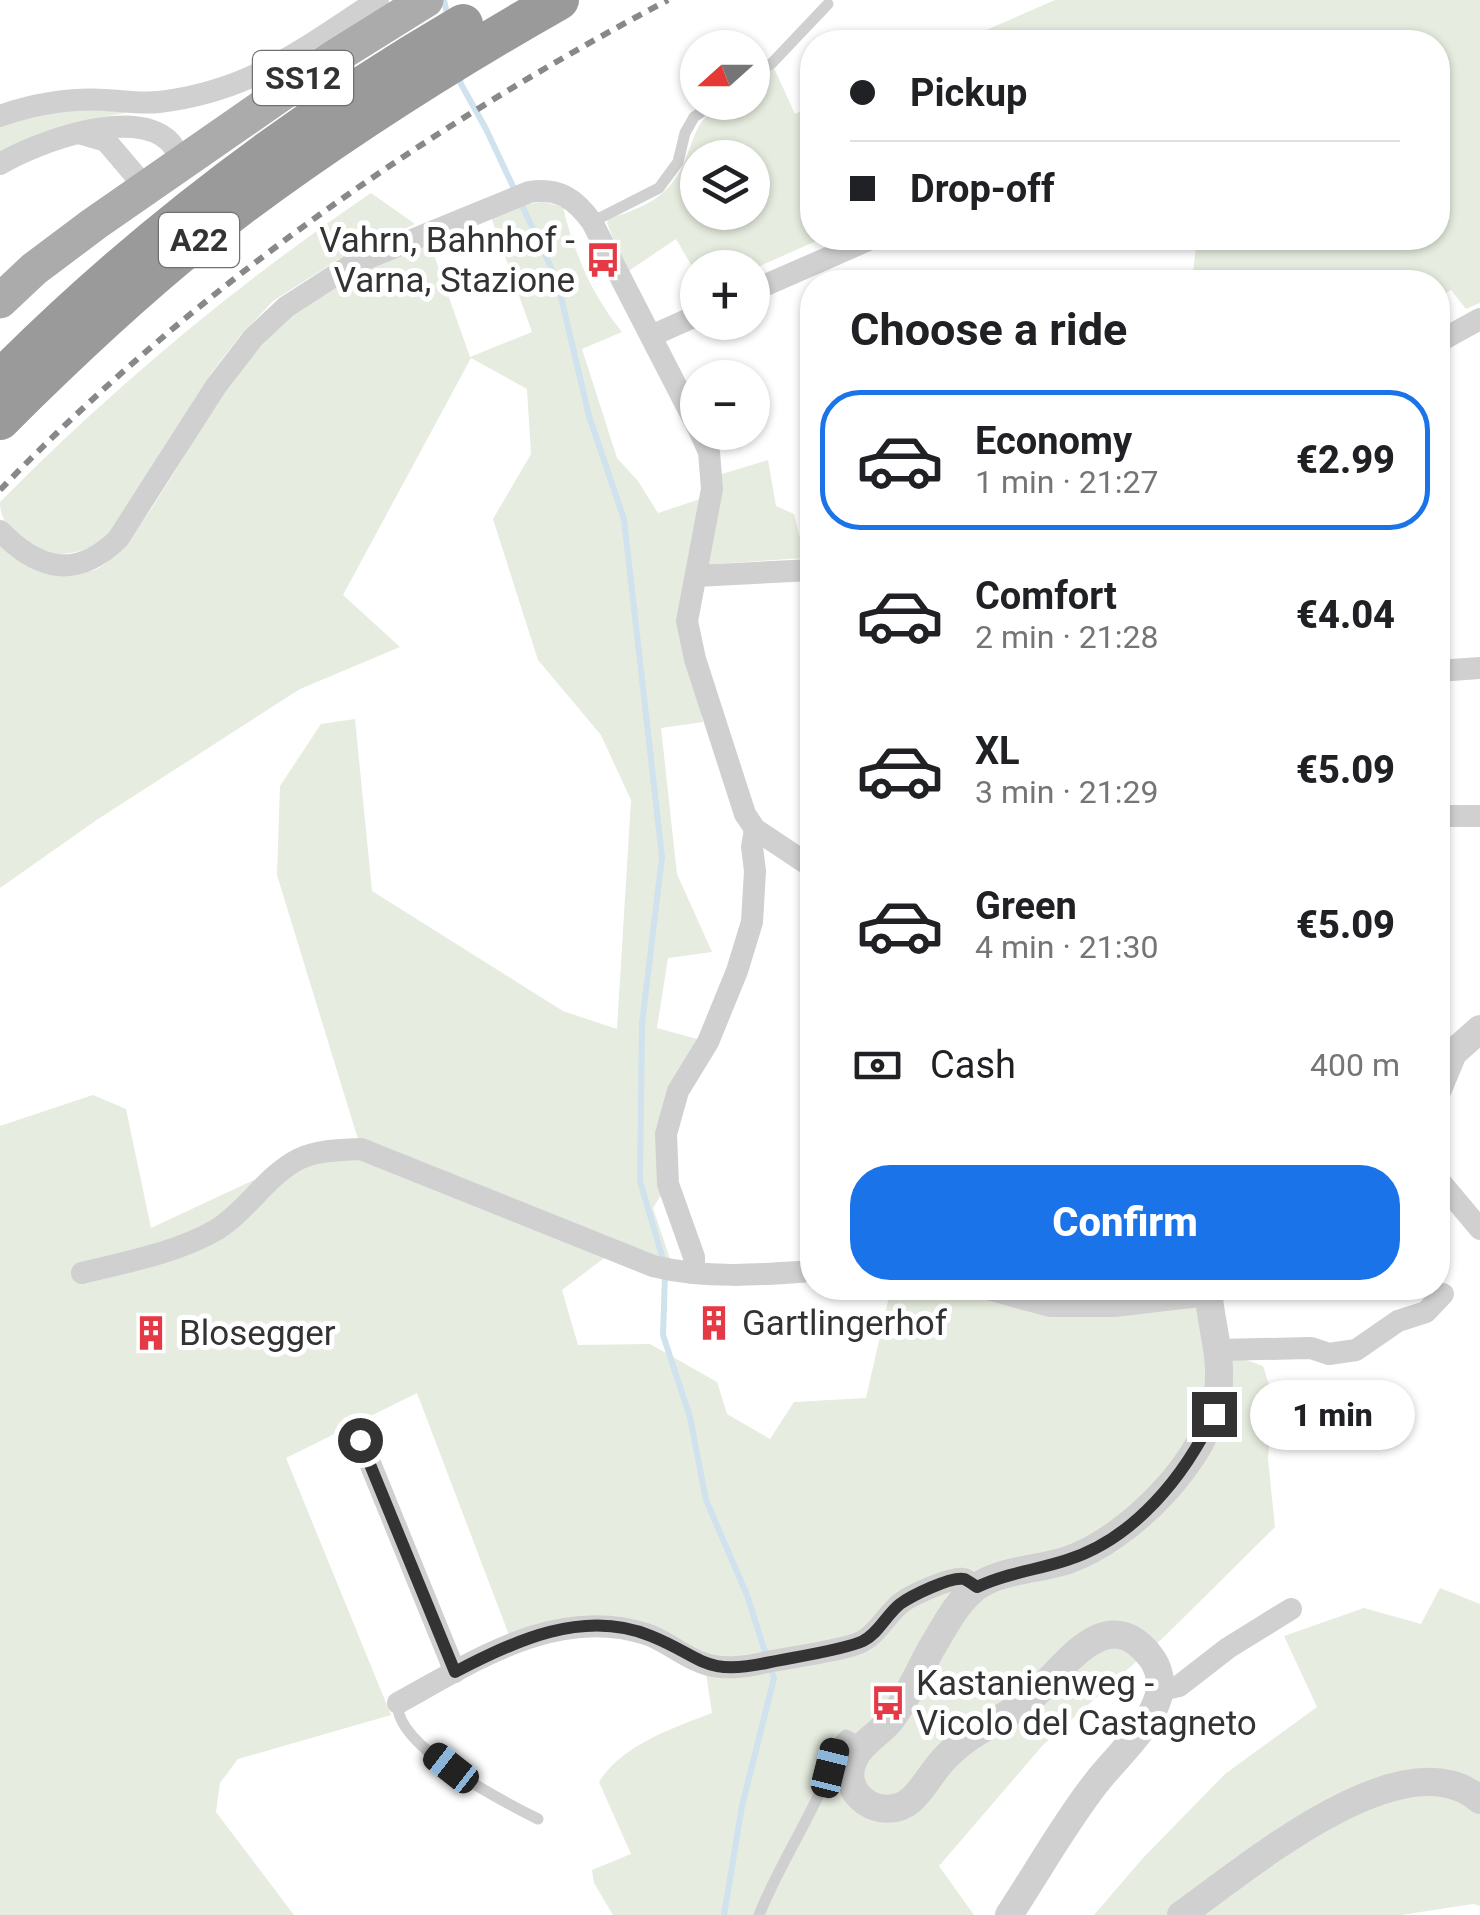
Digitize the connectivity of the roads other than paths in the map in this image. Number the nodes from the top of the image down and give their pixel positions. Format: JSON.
{"nodes":[{"id":1,"x":378,"y":0,"type":"edge"},
{"id":2,"x":559,"y":0,"type":"edge"},
{"id":3,"x":416,"y":3,"type":"edge"},
{"id":4,"x":828,"y":4,"type":"dead end"},
{"id":5,"x":495,"y":16,"type":"edge"},
{"id":6,"x":803,"y":30,"type":"edge"},
{"id":7,"x":800,"y":34,"type":"edge"},
{"id":8,"x":770,"y":64,"type":"edge"},
{"id":9,"x":412,"y":70,"type":"junction"},
{"id":10,"x":0,"y":116,"type":"edge"},
{"id":11,"x":693,"y":120,"type":"edge"},
{"id":12,"x":74,"y":133,"type":"junction"},
{"id":13,"x":183,"y":162,"type":"junction"},
{"id":14,"x":0,"y":164,"type":"edge"},
{"id":15,"x":146,"y":188,"type":"junction"},
{"id":16,"x":592,"y":222,"type":"junction"},
{"id":17,"x":846,"y":250,"type":"edge"},
{"id":18,"x":800,"y":270,"type":"edge"},
{"id":19,"x":800,"y":270,"type":"edge"},
{"id":20,"x":770,"y":283,"type":"edge"},
{"id":21,"x":0,"y":301,"type":"edge"},
{"id":22,"x":1480,"y":319,"type":"edge"},
{"id":23,"x":680,"y":323,"type":"edge"},
{"id":24,"x":1450,"y":335,"type":"edge"},
{"id":25,"x":652,"y":336,"type":"junction"},
{"id":26,"x":0,"y":380,"type":"edge"},
{"id":27,"x":680,"y":392,"type":"edge"},
{"id":28,"x":0,"y":420,"type":"edge"},
{"id":29,"x":709,"y":450,"type":"edge"},
{"id":30,"x":0,"y":531,"type":"edge"},
{"id":31,"x":800,"y":571,"type":"edge"},
{"id":32,"x":696,"y":576,"type":"junction"},
{"id":33,"x":1480,"y":668,"type":"edge"},
{"id":34,"x":1450,"y":670,"type":"edge"},
{"id":35,"x":1450,"y":816,"type":"edge"},
{"id":36,"x":1480,"y":816,"type":"edge"},
{"id":37,"x":755,"y":829,"type":"junction"},
{"id":38,"x":800,"y":859,"type":"edge"},
{"id":39,"x":1480,"y":1029,"type":"edge"},
{"id":40,"x":1450,"y":1058,"type":"edge"},
{"id":41,"x":1450,"y":1193,"type":"edge"},
{"id":42,"x":1480,"y":1229,"type":"edge"},
{"id":43,"x":674,"y":1270,"type":"junction"},
{"id":44,"x":800,"y":1271,"type":"edge"},
{"id":45,"x":82,"y":1273,"type":"dead end"},
{"id":46,"x":1028,"y":1300,"type":"edge"},
{"id":47,"x":1154,"y":1300,"type":"edge"},
{"id":48,"x":1209,"y":1300,"type":"edge"},
{"id":49,"x":1437,"y":1300,"type":"edge"},
{"id":50,"x":1218,"y":1350,"type":"junction"},
{"id":51,"x":360,"y":1440,"type":"dead end"},
{"id":52,"x":977,"y":1587,"type":"junction"},
{"id":53,"x":1291,"y":1609,"type":"dead end"},
{"id":54,"x":455,"y":1672,"type":"junction"},
{"id":55,"x":1160,"y":1690,"type":"junction"},
{"id":56,"x":398,"y":1702,"type":"joint"},
{"id":57,"x":865,"y":1744,"type":"junction"},
{"id":58,"x":1480,"y":1800,"type":"edge"},
{"id":59,"x":538,"y":1819,"type":"dead end"},
{"id":60,"x":759,"y":1915,"type":"edge"},
{"id":61,"x":1009,"y":1915,"type":"edge"},
{"id":62,"x":1181,"y":1915,"type":"edge"}],
"edges":[{"from":1,"to":10,"type":"street"},
{"from":2,"to":5,"type":"highway","number":"A22"},
{"from":3,"to":13,"type":"main road","number":"SS12"},
{"from":4,"to":6,"type":"lane"},
{"from":5,"to":9,"type":"highway","number":"A22"},
{"from":7,"to":8,"type":"lane"},
{"from":9,"to":26,"type":"highway","number":"A22"},
{"from":9,"to":28,"type":"highway","number":"A22"},
{"from":11,"to":16,"type":"lane"},
{"from":12,"to":13,"type":"street"},
{"from":12,"to":14,"type":"street"},
{"from":12,"to":15,"type":"street"},
{"from":13,"to":15,"type":"main road","number":"SS12"},
{"from":15,"to":21,"type":"main road","number":"SS12"},
{"from":16,"to":25,"type":"street"},
{"from":16,"to":30,"type":"street"},
{"from":17,"to":19,"type":"street"},
{"from":18,"to":20,"type":"street"},
{"from":22,"to":24,"type":"street"},
{"from":23,"to":25,"type":"street"},
{"from":25,"to":27,"type":"street"},
{"from":29,"to":32,"type":"street"},
{"from":31,"to":32,"type":"street"},
{"from":32,"to":37,"type":"street"},
{"from":33,"to":34,"type":"street"},
{"from":35,"to":36,"type":"street"},
{"from":37,"to":38,"type":"street"},
{"from":37,"to":43,"type":"street"},
{"from":39,"to":40,"type":"street"},
{"from":41,"to":42,"type":"street"},
{"from":43,"to":44,"type":"street"},
{"from":43,"to":45,"type":"street"},
{"from":46,"to":47,"type":"street"},
{"from":48,"to":50,"type":"street"},
{"from":49,"to":50,"type":"street"},
{"from":50,"to":52,"type":"street"},
{"from":51,"to":54,"type":"street"},
{"from":52,"to":54,"type":"street"},
{"from":52,"to":57,"type":"street"},
{"from":53,"to":55,"type":"street"},
{"from":54,"to":56,"type":"street"},
{"from":55,"to":57,"type":"street"},
{"from":55,"to":61,"type":"street"},
{"from":56,"to":59,"type":"lane"},
{"from":57,"to":60,"type":"lane"},
{"from":58,"to":62,"type":"street"}]}
